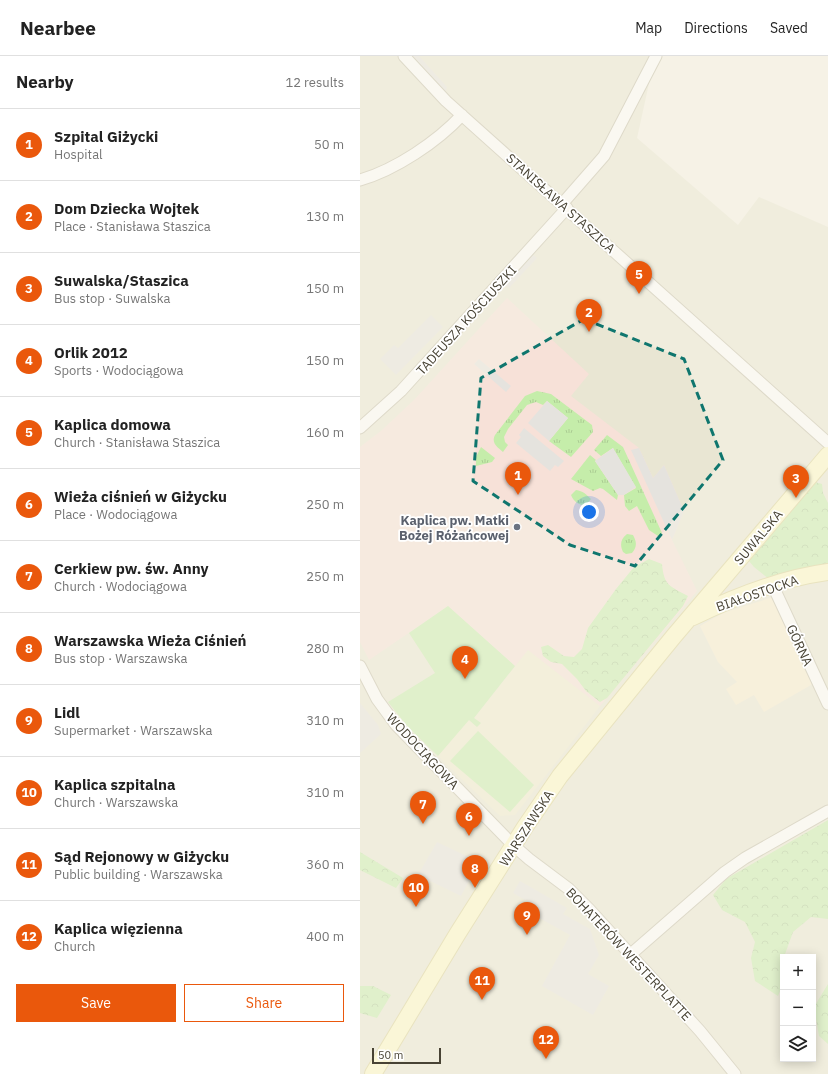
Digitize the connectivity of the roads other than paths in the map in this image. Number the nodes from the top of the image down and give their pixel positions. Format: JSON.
{"nodes":[{"id":1,"x":404,"y":56,"type":"edge"},
{"id":2,"x":656,"y":56,"type":"edge"},
{"id":3,"x":462,"y":115,"type":"junction"},
{"id":4,"x":360,"y":180,"type":"edge"},
{"id":5,"x":564,"y":206,"type":"junction"},
{"id":6,"x":360,"y":428,"type":"edge"},
{"id":7,"x":828,"y":443,"type":"edge"},
{"id":8,"x":828,"y":455,"type":"edge"},
{"id":9,"x":828,"y":572,"type":"edge"},
{"id":10,"x":772,"y":586,"type":"junction"},
{"id":11,"x":688,"y":619,"type":"junction"},
{"id":12,"x":360,"y":666,"type":"edge"},
{"id":13,"x":828,"y":704,"type":"edge"},
{"id":14,"x":828,"y":811,"type":"edge"},
{"id":15,"x":513,"y":845,"type":"junction"},
{"id":16,"x":631,"y":954,"type":"junction"},
{"id":17,"x":373,"y":1074,"type":"edge"},
{"id":18,"x":735,"y":1074,"type":"edge"}],
"edges":[{"from":1,"to":3,"type":"street","name":"STANISŁAWA STASZICA"},
{"from":2,"to":5,"type":"street","name":"TADEUSZA KOŚCIUSZKI"},
{"from":3,"to":4,"type":"street"},
{"from":3,"to":5,"type":"street","name":"STANISŁAWA STASZICA"},
{"from":5,"to":6,"type":"street","name":"TADEUSZA KOŚCIUSZKI"},
{"from":5,"to":7,"type":"street","name":"STANISŁAWA STASZICA"},
{"from":8,"to":11,"type":"street","name":"SUWALSKA"},
{"from":9,"to":10,"type":"street","name":"BIAŁOSTOCKA"},
{"from":10,"to":11,"type":"street","name":"BIAŁOSTOCKA"},
{"from":10,"to":13,"type":"street","name":"GÓRNA"},
{"from":11,"to":15,"type":"street","name":"WARSZAWSKA"},
{"from":12,"to":15,"type":"street","name":"WODOCIĄGOWA"},
{"from":14,"to":16,"type":"street"},
{"from":15,"to":16,"type":"street","name":"BOHATERÓW WESTERPLATTE"},
{"from":15,"to":17,"type":"street","name":"WARSZAWSKA"},
{"from":16,"to":18,"type":"street","name":"BOHATERÓW WESTERPLATTE"}]}
